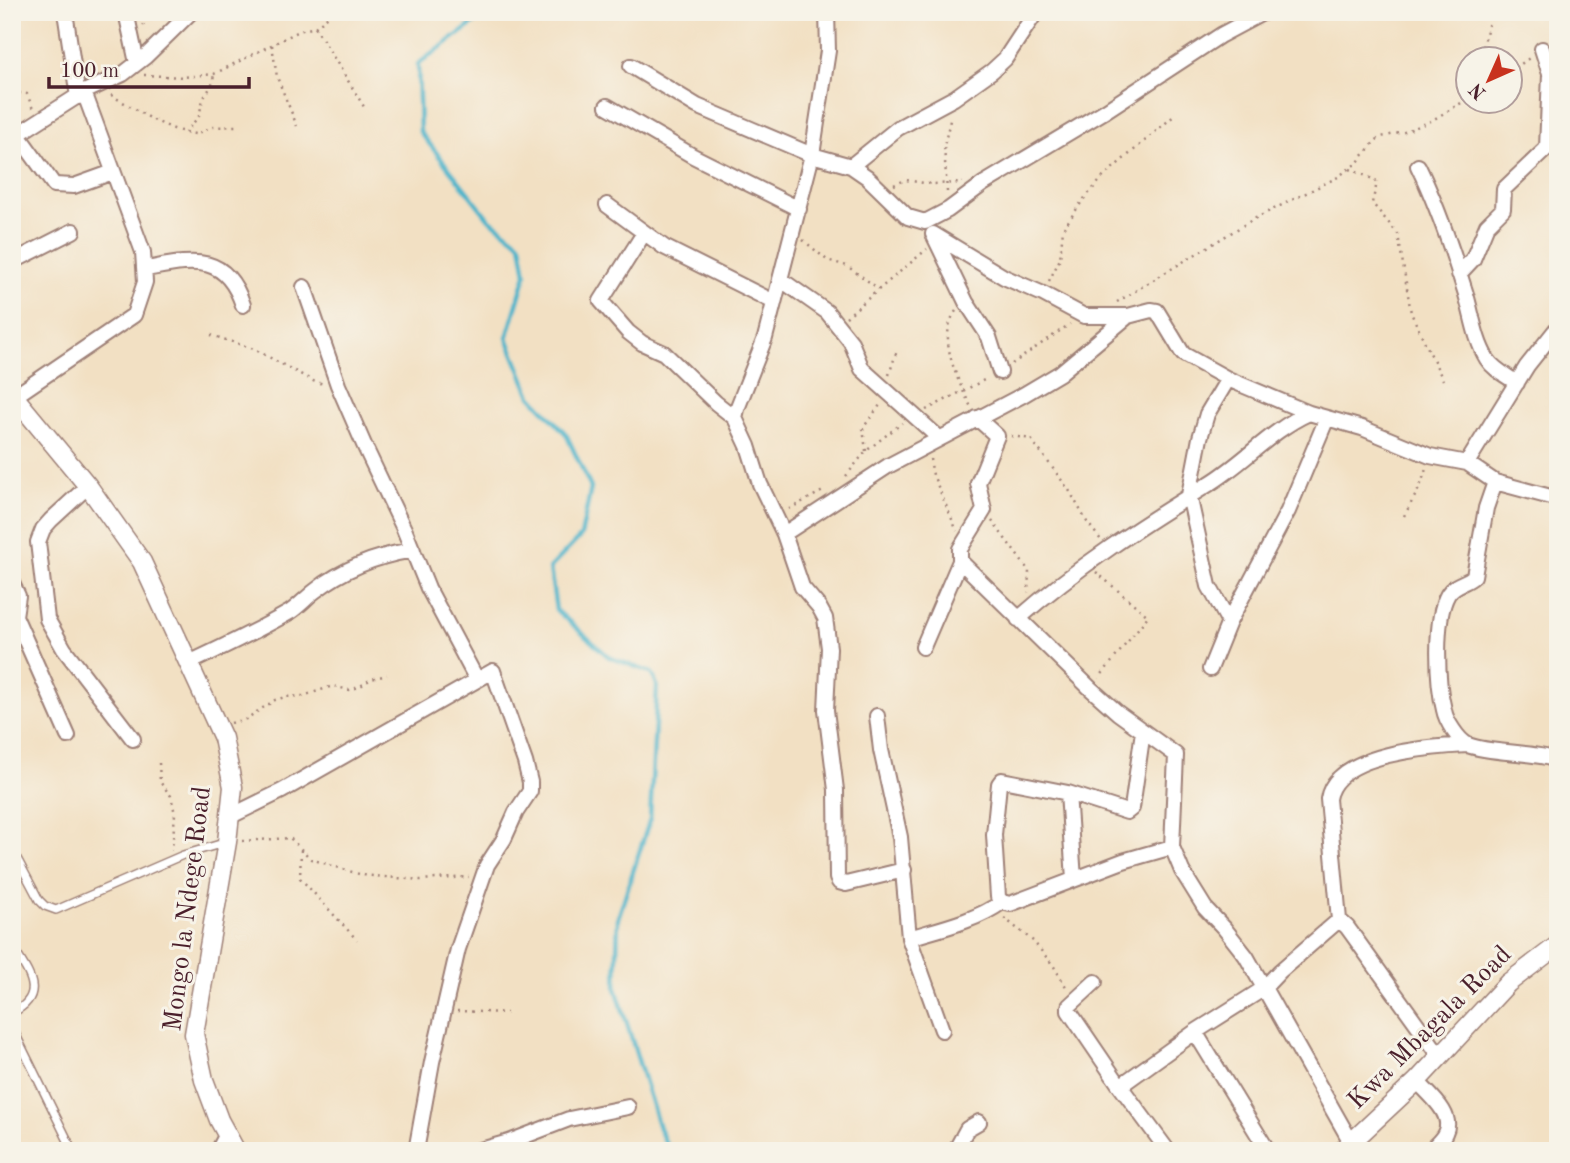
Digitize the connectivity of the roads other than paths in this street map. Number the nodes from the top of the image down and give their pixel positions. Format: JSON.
{"nodes":[{"id":1,"x":65,"y":12,"type":"edge"},
{"id":2,"x":126,"y":12,"type":"edge"},
{"id":3,"x":191,"y":12,"type":"edge"},
{"id":4,"x":827,"y":12,"type":"edge"},
{"id":5,"x":1036,"y":12,"type":"edge"},
{"id":6,"x":1264,"y":12,"type":"edge"},
{"id":7,"x":1542,"y":49,"type":"dead end"},
{"id":8,"x":137,"y":63,"type":"junction"},
{"id":9,"x":631,"y":66,"type":"dead end"},
{"id":10,"x":86,"y":92,"type":"junction"},
{"id":11,"x":607,"y":106,"type":"dead end"},
{"id":12,"x":15,"y":136,"type":"edge"},
{"id":13,"x":812,"y":155,"type":"junction"},
{"id":14,"x":850,"y":166,"type":"junction"},
{"id":15,"x":1418,"y":166,"type":"dead end"},
{"id":16,"x":113,"y":172,"type":"junction"},
{"id":17,"x":607,"y":205,"type":"dead end"},
{"id":18,"x":799,"y":209,"type":"junction"},
{"id":19,"x":73,"y":231,"type":"dead end"},
{"id":20,"x":644,"y":233,"type":"junction"},
{"id":21,"x":932,"y":233,"type":"junction"},
{"id":22,"x":12,"y":262,"type":"edge"},
{"id":23,"x":146,"y":269,"type":"junction"},
{"id":24,"x":1459,"y":274,"type":"junction"},
{"id":25,"x":780,"y":279,"type":"junction"},
{"id":26,"x":304,"y":287,"type":"dead end"},
{"id":27,"x":774,"y":302,"type":"junction"},
{"id":28,"x":243,"y":305,"type":"dead end"},
{"id":29,"x":1128,"y":316,"type":"junction"},
{"id":30,"x":1558,"y":327,"type":"edge"},
{"id":31,"x":1000,"y":372,"type":"dead end"},
{"id":32,"x":1228,"y":380,"type":"junction"},
{"id":33,"x":1517,"y":383,"type":"junction"},
{"id":34,"x":14,"y":395,"type":"edge"},
{"id":35,"x":1309,"y":413,"type":"junction"},
{"id":36,"x":735,"y":418,"type":"junction"},
{"id":37,"x":978,"y":418,"type":"junction"},
{"id":38,"x":1326,"y":418,"type":"junction"},
{"id":39,"x":935,"y":440,"type":"junction"},
{"id":40,"x":1467,"y":463,"type":"junction"},
{"id":41,"x":1496,"y":482,"type":"junction"},
{"id":42,"x":88,"y":486,"type":"junction"},
{"id":43,"x":1189,"y":495,"type":"junction"},
{"id":44,"x":1558,"y":499,"type":"edge"},
{"id":45,"x":783,"y":534,"type":"junction"},
{"id":46,"x":413,"y":550,"type":"junction"},
{"id":47,"x":960,"y":561,"type":"junction"},
{"id":48,"x":12,"y":583,"type":"edge"},
{"id":49,"x":1022,"y":615,"type":"junction"},
{"id":50,"x":1229,"y":622,"type":"junction"},
{"id":51,"x":922,"y":647,"type":"dead end"},
{"id":52,"x":188,"y":663,"type":"junction"},
{"id":53,"x":1210,"y":669,"type":"dead end"},
{"id":54,"x":477,"y":680,"type":"junction"},
{"id":55,"x":877,"y":716,"type":"dead end"},
{"id":56,"x":1143,"y":731,"type":"junction"},
{"id":57,"x":68,"y":736,"type":"dead end"},
{"id":58,"x":133,"y":739,"type":"dead end"},
{"id":59,"x":1467,"y":744,"type":"junction"},
{"id":60,"x":1558,"y":760,"type":"edge"},
{"id":61,"x":1068,"y":793,"type":"junction"},
{"id":62,"x":229,"y":817,"type":"junction"},
{"id":63,"x":227,"y":842,"type":"junction"},
{"id":64,"x":1172,"y":847,"type":"junction"},
{"id":65,"x":12,"y":849,"type":"edge"},
{"id":66,"x":904,"y":870,"type":"junction"},
{"id":67,"x":1074,"y":879,"type":"junction"},
{"id":68,"x":998,"y":905,"type":"junction"},
{"id":69,"x":1339,"y":920,"type":"junction"},
{"id":70,"x":909,"y":938,"type":"junction"},
{"id":71,"x":1558,"y":945,"type":"edge"},
{"id":72,"x":12,"y":946,"type":"edge"},
{"id":73,"x":1095,"y":982,"type":"dead end"},
{"id":74,"x":1264,"y":989,"type":"junction"},
{"id":75,"x":12,"y":1013,"type":"edge"},
{"id":76,"x":12,"y":1027,"type":"edge"},
{"id":77,"x":942,"y":1030,"type":"dead end"},
{"id":78,"x":1195,"y":1032,"type":"junction"},
{"id":79,"x":1440,"y":1056,"type":"junction"},
{"id":80,"x":1417,"y":1081,"type":"junction"},
{"id":81,"x":1120,"y":1086,"type":"junction"},
{"id":82,"x":628,"y":1107,"type":"dead end"},
{"id":83,"x":979,"y":1122,"type":"dead end"},
{"id":84,"x":227,"y":1134,"type":"junction"},
{"id":85,"x":1347,"y":1147,"type":"edge"},
{"id":86,"x":73,"y":1151,"type":"edge"},
{"id":87,"x":218,"y":1151,"type":"edge"},
{"id":88,"x":236,"y":1151,"type":"edge"},
{"id":89,"x":416,"y":1151,"type":"edge"},
{"id":90,"x":477,"y":1151,"type":"edge"},
{"id":91,"x":955,"y":1151,"type":"edge"},
{"id":92,"x":1168,"y":1151,"type":"edge"},
{"id":93,"x":1268,"y":1151,"type":"edge"},
{"id":94,"x":1430,"y":1151,"type":"edge"}],
"edges":[{"from":1,"to":10,"type":"street"},
{"from":2,"to":8,"type":"street"},
{"from":3,"to":8,"type":"street"},
{"from":4,"to":13,"type":"street"},
{"from":5,"to":14,"type":"street"},
{"from":6,"to":21,"type":"street"},
{"from":7,"to":24,"type":"street"},
{"from":8,"to":10,"type":"street"},
{"from":9,"to":13,"type":"street"},
{"from":10,"to":12,"type":"street"},
{"from":10,"to":16,"type":"street"},
{"from":11,"to":18,"type":"street"},
{"from":12,"to":16,"type":"street"},
{"from":13,"to":14,"type":"street"},
{"from":13,"to":18,"type":"street"},
{"from":14,"to":21,"type":"street"},
{"from":15,"to":24,"type":"street"},
{"from":16,"to":23,"type":"street"},
{"from":17,"to":20,"type":"street"},
{"from":18,"to":25,"type":"street"},
{"from":19,"to":22,"type":"street"},
{"from":20,"to":27,"type":"street"},
{"from":20,"to":36,"type":"street"},
{"from":21,"to":29,"type":"street"},
{"from":21,"to":31,"type":"street"},
{"from":23,"to":28,"type":"street"},
{"from":23,"to":34,"type":"street"},
{"from":24,"to":33,"type":"street"},
{"from":25,"to":27,"type":"street"},
{"from":25,"to":39,"type":"street"},
{"from":26,"to":46,"type":"street"},
{"from":27,"to":36,"type":"street"},
{"from":29,"to":32,"type":"street"},
{"from":29,"to":37,"type":"street"},
{"from":30,"to":33,"type":"street"},
{"from":32,"to":35,"type":"street"},
{"from":32,"to":43,"type":"street"},
{"from":33,"to":40,"type":"street"},
{"from":34,"to":42,"type":"street","name":"Mongo la Ndege Road"},
{"from":35,"to":38,"type":"street"},
{"from":35,"to":43,"type":"street"},
{"from":36,"to":45,"type":"street"},
{"from":37,"to":39,"type":"street"},
{"from":37,"to":47,"type":"street"},
{"from":38,"to":40,"type":"street"},
{"from":38,"to":50,"type":"street"},
{"from":39,"to":45,"type":"street"},
{"from":40,"to":41,"type":"street"},
{"from":41,"to":44,"type":"street"},
{"from":41,"to":59,"type":"street"},
{"from":42,"to":52,"type":"street","name":"Mongo la Ndege Road"},
{"from":42,"to":58,"type":"street"},
{"from":43,"to":49,"type":"street"},
{"from":43,"to":50,"type":"street"},
{"from":45,"to":66,"type":"street"},
{"from":46,"to":52,"type":"street"},
{"from":46,"to":54,"type":"street"},
{"from":47,"to":49,"type":"street"},
{"from":47,"to":51,"type":"street"},
{"from":48,"to":57,"type":"street"},
{"from":49,"to":56,"type":"street"},
{"from":50,"to":53,"type":"street"},
{"from":52,"to":62,"type":"street","name":"Mongo la Ndege Road"},
{"from":54,"to":62,"type":"street"},
{"from":54,"to":89,"type":"street"},
{"from":55,"to":66,"type":"street"},
{"from":56,"to":61,"type":"street"},
{"from":56,"to":64,"type":"street"},
{"from":59,"to":60,"type":"street"},
{"from":59,"to":69,"type":"street"},
{"from":61,"to":67,"type":"street"},
{"from":61,"to":68,"type":"street"},
{"from":62,"to":63,"type":"street","name":"Mongo la Ndege Road"},
{"from":63,"to":65,"type":"lane"},
{"from":63,"to":84,"type":"street","name":"Mongo la Ndege Road"},
{"from":64,"to":67,"type":"street"},
{"from":64,"to":74,"type":"street"},
{"from":66,"to":70,"type":"street"},
{"from":67,"to":68,"type":"street"},
{"from":68,"to":70,"type":"street"},
{"from":69,"to":74,"type":"street"},
{"from":69,"to":79,"type":"street"},
{"from":70,"to":77,"type":"street"},
{"from":71,"to":79,"type":"street","name":"Kwa Mbagala Road"},
{"from":72,"to":75,"type":"lane"},
{"from":73,"to":81,"type":"street"},
{"from":74,"to":78,"type":"street"},
{"from":74,"to":85,"type":"street"},
{"from":76,"to":86,"type":"lane"},
{"from":78,"to":81,"type":"street"},
{"from":78,"to":93,"type":"street"},
{"from":79,"to":80,"type":"street","name":"Kwa Mbagala Road"},
{"from":80,"to":85,"type":"street","name":"Kwa Mbagala Road"},
{"from":80,"to":94,"type":"street"},
{"from":81,"to":92,"type":"street"},
{"from":82,"to":90,"type":"street"},
{"from":83,"to":91,"type":"street"},
{"from":84,"to":87,"type":"street"},
{"from":84,"to":88,"type":"street","name":"Mongo la Ndege Road"}]}
